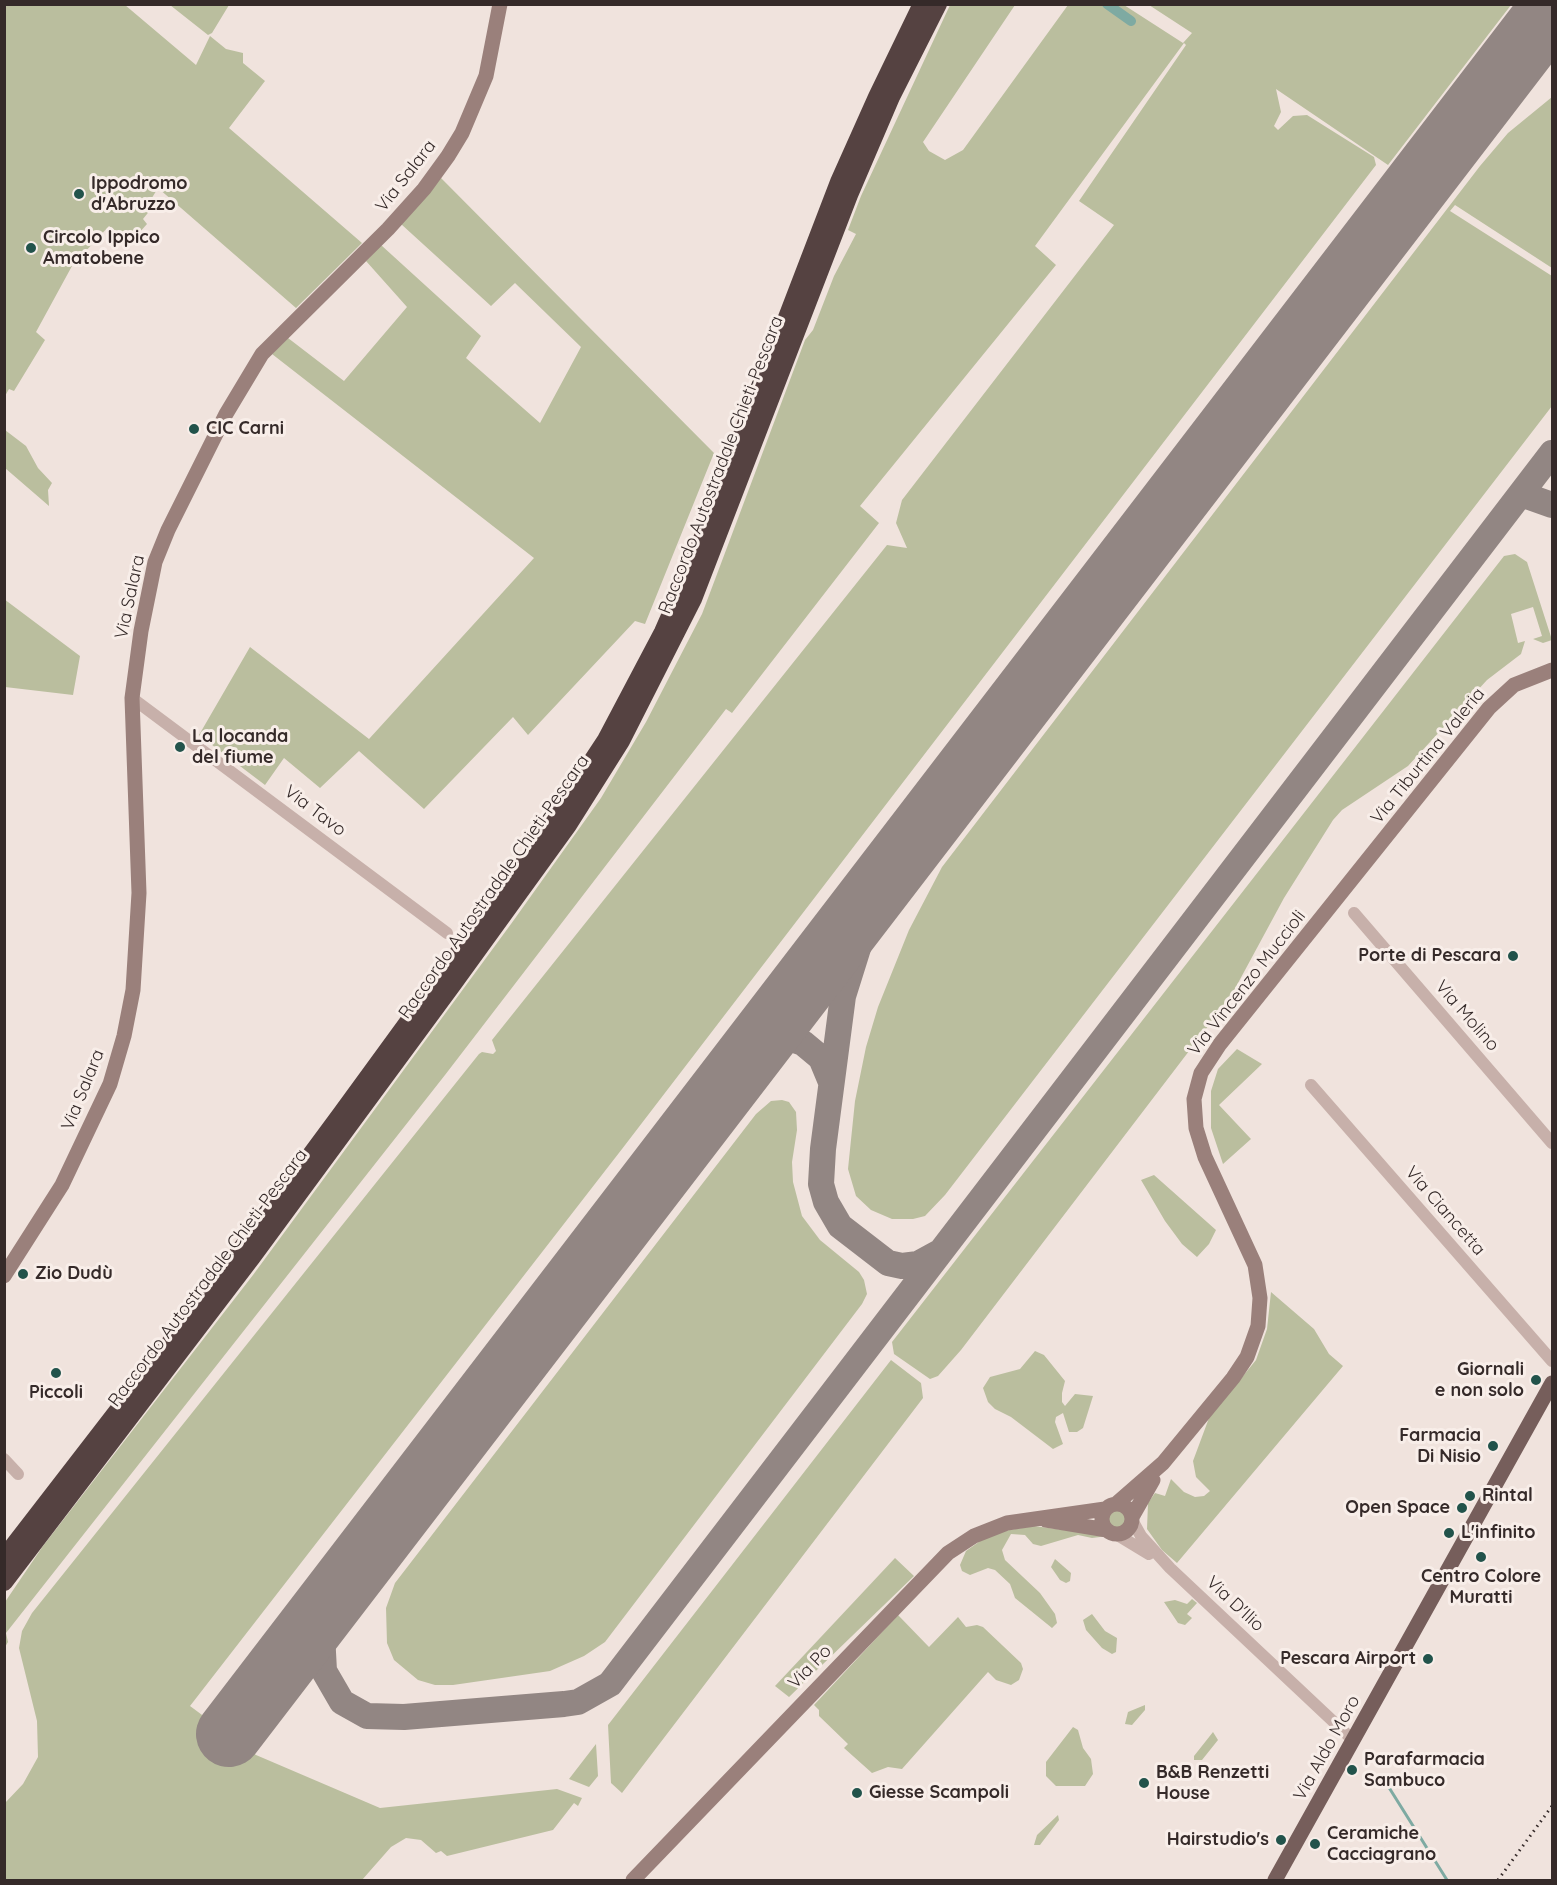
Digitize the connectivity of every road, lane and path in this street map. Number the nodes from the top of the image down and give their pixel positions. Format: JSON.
{"nodes":[{"id":1,"x":500,"y":4,"type":"edge"},
{"id":2,"x":922,"y":4,"type":"edge"},
{"id":3,"x":938,"y":4,"type":"edge"},
{"id":4,"x":1552,"y":670,"type":"edge"},
{"id":5,"x":132,"y":698,"type":"junction"},
{"id":6,"x":1349,"y":886,"type":"joint"},
{"id":7,"x":1354,"y":913,"type":"dead end"},
{"id":8,"x":447,"y":933,"type":"dead end"},
{"id":9,"x":1311,"y":1085,"type":"dead end"},
{"id":10,"x":1552,"y":1143,"type":"edge"},
{"id":11,"x":4,"y":1276,"type":"edge"},
{"id":12,"x":1552,"y":1360,"type":"edge"},
{"id":13,"x":1552,"y":1383,"type":"edge"},
{"id":14,"x":4,"y":1459,"type":"edge"},
{"id":15,"x":1163,"y":1463,"type":"junction"},
{"id":16,"x":18,"y":1474,"type":"dead end"},
{"id":17,"x":1111,"y":1506,"type":"junction"},
{"id":18,"x":1132,"y":1518,"type":"junction"},
{"id":19,"x":1040,"y":1519,"type":"junction"},
{"id":20,"x":1112,"y":1532,"type":"junction"},
{"id":21,"x":4,"y":1558,"type":"edge"},
{"id":22,"x":1170,"y":1568,"type":"junction"},
{"id":23,"x":4,"y":1582,"type":"edge"},
{"id":24,"x":1354,"y":1741,"type":"junction"},
{"id":25,"x":633,"y":1881,"type":"edge"},
{"id":26,"x":1275,"y":1881,"type":"edge"}],
"edges":[{"from":1,"to":5,"type":"street","name":"Via Salara"},
{"from":2,"to":21,"type":"highway","name":"Raccordo Autostradale Chieti-Pescara"},
{"from":3,"to":23,"type":"highway","name":"Raccordo Autostradale Chieti-Pescara"},
{"from":4,"to":6,"type":"street","name":"Via Tiburtina Valeria"},
{"from":5,"to":8,"type":"street","name":"Via Tavo"},
{"from":5,"to":11,"type":"street","name":"Via Salara"},
{"from":6,"to":15,"type":"street","name":"Via Vincenzo Muccioli"},
{"from":7,"to":10,"type":"street","name":"Via Molino"},
{"from":9,"to":12,"type":"street","name":"Via Ciancetta"},
{"from":13,"to":24,"type":"main road","name":"Via Aldo Moro"},
{"from":14,"to":16,"type":"street"},
{"from":15,"to":17,"type":"street","name":"Via Vincenzo Muccioli"},
{"from":15,"to":18,"type":"street","name":"Via Vincenzo Muccioli"},
{"from":17,"to":18,"type":"street"},
{"from":17,"to":19,"type":"street","name":"Via Po"},
{"from":17,"to":20,"type":"street"},
{"from":18,"to":20,"type":"street"},
{"from":18,"to":22,"type":"street","name":"Via D'Ilio"},
{"from":19,"to":20,"type":"street","name":"Via Po"},
{"from":19,"to":25,"type":"street","name":"Via Po"},
{"from":20,"to":22,"type":"street","name":"Via D'Ilio"},
{"from":22,"to":24,"type":"street","name":"Via D'Ilio"},
{"from":24,"to":26,"type":"main road","name":"Via Aldo Moro"}]}
